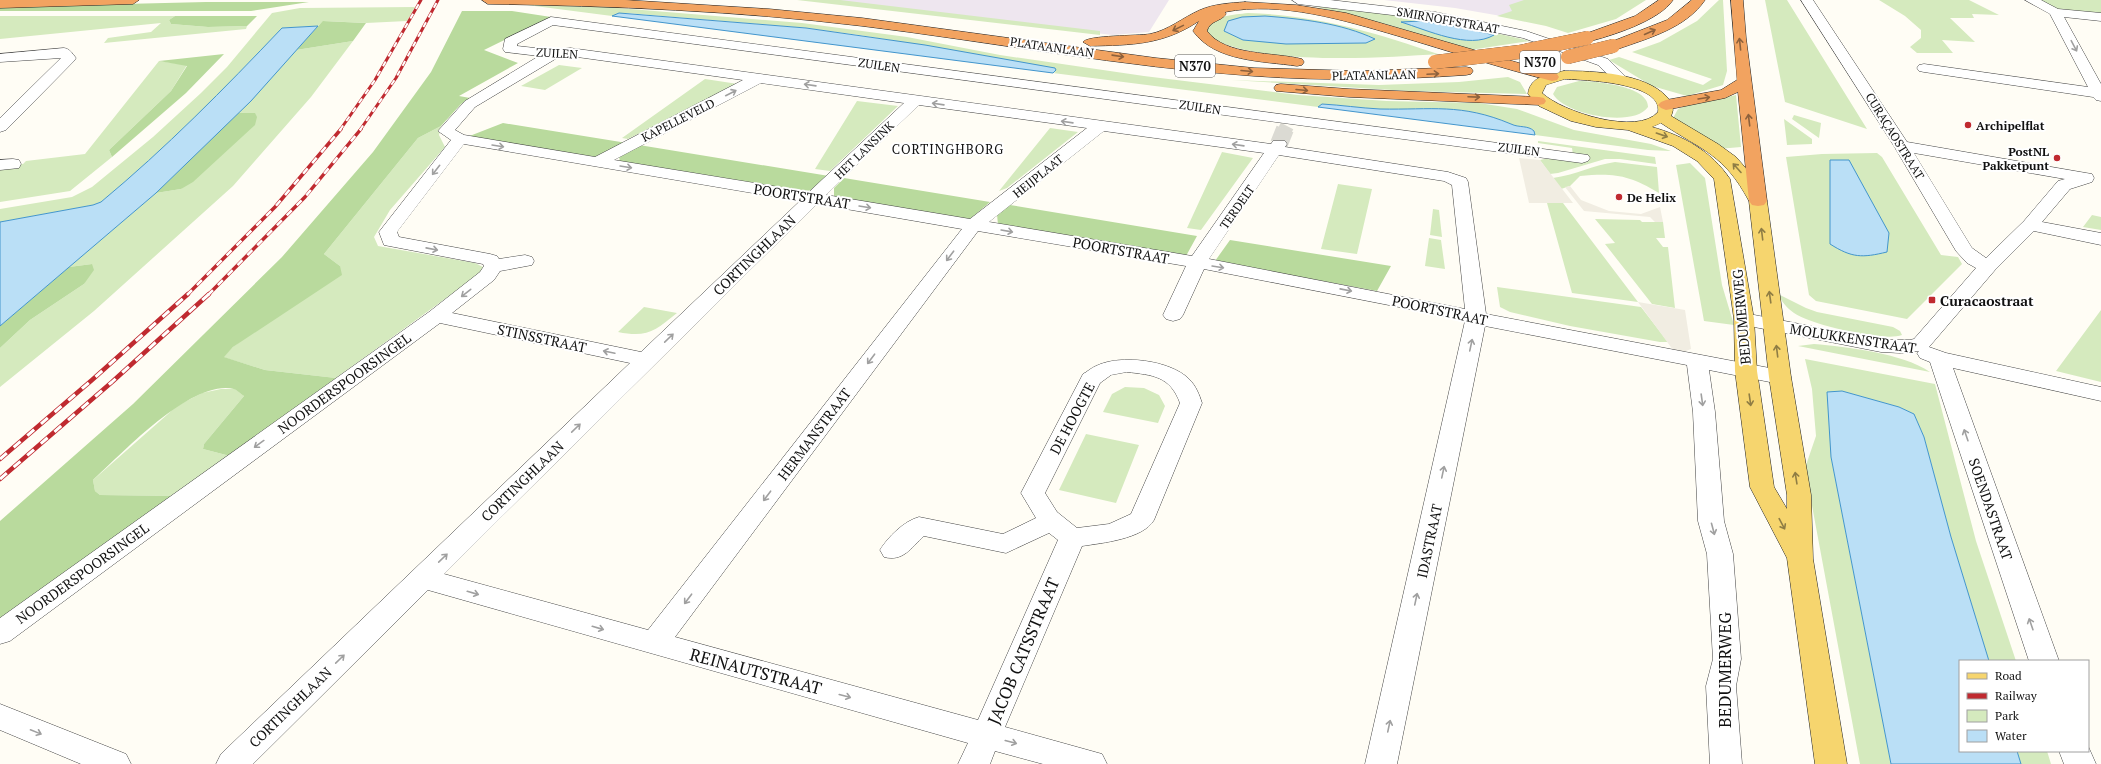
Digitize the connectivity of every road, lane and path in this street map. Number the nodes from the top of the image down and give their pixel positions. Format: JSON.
{"nodes":[{"id":1,"x":134,"y":0,"type":"edge"},
{"id":2,"x":488,"y":0,"type":"edge"},
{"id":3,"x":719,"y":0,"type":"edge"},
{"id":4,"x":1298,"y":0,"type":"edge"},
{"id":5,"x":1667,"y":0,"type":"edge"},
{"id":6,"x":1699,"y":0,"type":"edge"},
{"id":7,"x":1736,"y":0,"type":"edge"},
{"id":8,"x":1807,"y":0,"type":"edge"},
{"id":9,"x":2031,"y":0,"type":"edge"},
{"id":10,"x":1313,"y":1,"type":"edge"},
{"id":11,"x":0,"y":4,"type":"edge"},
{"id":12,"x":2055,"y":12,"type":"junction"},
{"id":13,"x":2101,"y":17,"type":"edge"},
{"id":14,"x":927,"y":30,"type":"junction"},
{"id":15,"x":1084,"y":42,"type":"junction"},
{"id":16,"x":1572,"y":50,"type":"junction"},
{"id":17,"x":553,"y":54,"type":"junction"},
{"id":18,"x":0,"y":58,"type":"edge"},
{"id":19,"x":2082,"y":62,"type":"junction"},
{"id":20,"x":1306,"y":64,"type":"junction"},
{"id":21,"x":2101,"y":65,"type":"edge"},
{"id":22,"x":1924,"y":68,"type":"dead end"},
{"id":23,"x":1583,"y":75,"type":"junction"},
{"id":24,"x":1552,"y":77,"type":"junction"},
{"id":25,"x":759,"y":78,"type":"junction"},
{"id":26,"x":1623,"y":81,"type":"junction"},
{"id":27,"x":1744,"y":82,"type":"junction"},
{"id":28,"x":1538,"y":94,"type":"junction"},
{"id":29,"x":2100,"y":95,"type":"edge"},
{"id":30,"x":915,"y":101,"type":"junction"},
{"id":31,"x":1664,"y":111,"type":"junction"},
{"id":32,"x":1625,"y":125,"type":"junction"},
{"id":33,"x":1100,"y":126,"type":"junction"},
{"id":34,"x":0,"y":127,"type":"edge"},
{"id":35,"x":460,"y":139,"type":"junction"},
{"id":36,"x":1902,"y":146,"type":"junction"},
{"id":37,"x":1277,"y":147,"type":"junction"},
{"id":38,"x":1582,"y":158,"type":"dead end"},
{"id":39,"x":597,"y":162,"type":"junction"},
{"id":40,"x":2094,"y":178,"type":"edge"},
{"id":41,"x":813,"y":198,"type":"junction"},
{"id":42,"x":1758,"y":201,"type":"junction"},
{"id":43,"x":974,"y":225,"type":"junction"},
{"id":44,"x":2030,"y":225,"type":"junction"},
{"id":45,"x":2101,"y":239,"type":"edge"},
{"id":46,"x":525,"y":261,"type":"dead end"},
{"id":47,"x":1197,"y":263,"type":"junction"},
{"id":48,"x":494,"y":266,"type":"junction"},
{"id":49,"x":1988,"y":266,"type":"junction"},
{"id":50,"x":1173,"y":314,"type":"dead end"},
{"id":51,"x":436,"y":316,"type":"junction"},
{"id":52,"x":1476,"y":318,"type":"junction"},
{"id":53,"x":1744,"y":319,"type":"junction"},
{"id":54,"x":1774,"y":325,"type":"junction"},
{"id":55,"x":1915,"y":346,"type":"junction"},
{"id":56,"x":647,"y":360,"type":"junction"},
{"id":57,"x":1697,"y":362,"type":"junction"},
{"id":58,"x":1942,"y":368,"type":"junction"},
{"id":59,"x":1746,"y":371,"type":"junction"},
{"id":60,"x":1780,"y":377,"type":"junction"},
{"id":61,"x":2101,"y":394,"type":"edge"},
{"id":62,"x":1062,"y":530,"type":"junction"},
{"id":63,"x":893,"y":550,"type":"dead end"},
{"id":64,"x":1800,"y":559,"type":"junction"},
{"id":65,"x":422,"y":578,"type":"junction"},
{"id":66,"x":0,"y":633,"type":"edge"},
{"id":67,"x":654,"y":643,"type":"junction"},
{"id":68,"x":2044,"y":660,"type":"edge"},
{"id":69,"x":0,"y":717,"type":"edge"},
{"id":70,"x":987,"y":735,"type":"junction"},
{"id":71,"x":2075,"y":752,"type":"edge"},
{"id":72,"x":115,"y":764,"type":"edge"},
{"id":73,"x":232,"y":764,"type":"edge"},
{"id":74,"x":974,"y":764,"type":"edge"},
{"id":75,"x":1091,"y":764,"type":"edge"},
{"id":76,"x":1381,"y":764,"type":"edge"},
{"id":77,"x":1726,"y":764,"type":"edge"},
{"id":78,"x":1832,"y":764,"type":"edge"},
{"id":79,"x":2080,"y":764,"type":"edge"}],
"edges":[{"from":1,"to":11,"type":"highway"},
{"from":2,"to":14,"type":"highway","name":"PLATAANLAAN","number":"N370"},
{"from":3,"to":15,"type":"highway","name":"PLATAANLAAN","number":"N370"},
{"from":4,"to":10,"type":"street","name":"SMIRNOFFSTRAAT"},
{"from":5,"to":20,"type":"highway","name":"PLATAANLAAN","number":"N370","bridge":true},
{"from":14,"to":6,"type":"highway","name":"PLATAANLAAN","number":"N370","one_way":true,"bridge":true},
{"from":27,"to":7,"type":"highway","one_way":true},
{"from":8,"to":36,"type":"street","name":"CURAÇAOSTRAAT"},
{"from":9,"to":12,"type":"street"},
{"from":10,"to":16,"type":"street","name":"SMIRNOFFSTRAAT"},
{"from":12,"to":13,"type":"street"},
{"from":12,"to":19,"type":"street","one_way":true},
{"from":14,"to":28,"type":"highway","number":"N370","one_way":true},
{"from":15,"to":20,"type":"highway","name":"PLATAANLAAN","number":"N370"},
{"from":24,"to":15,"type":"highway","number":"N370","one_way":true},
{"from":16,"to":23,"type":"street"},
{"from":16,"to":26,"type":"street","name":"SMIRNOFFSTRAAT"},
{"from":17,"to":25,"type":"street","name":"ZUILEN"},
{"from":17,"to":35,"type":"street"},
{"from":17,"to":38,"type":"street","name":"ZUILEN"},
{"from":18,"to":34,"type":"street"},
{"from":19,"to":21,"type":"street"},
{"from":19,"to":29,"type":"street"},
{"from":20,"to":28,"type":"highway","number":"N370"},
{"from":22,"to":29,"type":"street"},
{"from":23,"to":24,"type":"main road","name":"BEDUMERWEG"},
{"from":23,"to":26,"type":"main road","name":"BEDUMERWEG"},
{"from":24,"to":28,"type":"main road"},
{"from":30,"to":25,"type":"street","name":"ZUILEN","one_way":true},
{"from":39,"to":25,"type":"street","name":"KAPELLEVELD","one_way":true},
{"from":26,"to":31,"type":"main road","name":"BEDUMERWEG"},
{"from":31,"to":27,"type":"highway","one_way":true},
{"from":42,"to":27,"type":"highway","one_way":true},
{"from":28,"to":32,"type":"main road"},
{"from":33,"to":30,"type":"street","name":"ZUILEN","one_way":true},
{"from":30,"to":41,"type":"street","name":"HET LANSINK"},
{"from":31,"to":32,"type":"main road"},
{"from":42,"to":31,"type":"main road","name":"BEDUMERWEG","one_way":true},
{"from":32,"to":53,"type":"main road","name":"BEDUMERWEG","one_way":true},
{"from":37,"to":33,"type":"street","name":"ZUILEN","one_way":true},
{"from":33,"to":43,"type":"street","name":"HEIJPLAAT"},
{"from":35,"to":39,"type":"street","name":"POORTSTRAAT","one_way":true},
{"from":35,"to":48,"type":"street","one_way":true},
{"from":36,"to":40,"type":"street"},
{"from":36,"to":49,"type":"street","name":"CURAÇAOSTRAAT"},
{"from":37,"to":47,"type":"street","name":"TERDELT"},
{"from":37,"to":52,"type":"street","name":"ZUILEN"},
{"from":39,"to":41,"type":"street","name":"POORTSTRAAT","one_way":true},
{"from":40,"to":44,"type":"street"},
{"from":41,"to":43,"type":"street","name":"POORTSTRAAT","one_way":true},
{"from":56,"to":41,"type":"street","name":"CORTINGHLAAN","one_way":true},
{"from":54,"to":42,"type":"main road","name":"BEDUMERWEG","one_way":true},
{"from":43,"to":47,"type":"street","name":"POORTSTRAAT","one_way":true},
{"from":43,"to":67,"type":"street","name":"HERMANSTRAAT","one_way":true},
{"from":44,"to":45,"type":"street"},
{"from":44,"to":49,"type":"street"},
{"from":46,"to":48,"type":"street"},
{"from":47,"to":50,"type":"street"},
{"from":47,"to":52,"type":"street","name":"POORTSTRAAT","one_way":true},
{"from":48,"to":51,"type":"street","name":"NOORDERSPOORSINGEL","one_way":true},
{"from":49,"to":55,"type":"street"},
{"from":56,"to":51,"type":"street","name":"STINSSTRAAT","one_way":true},
{"from":51,"to":66,"type":"street","name":"NOORDERSPOORSINGEL","one_way":true},
{"from":52,"to":57,"type":"street","name":"POORTSTRAAT"},
{"from":76,"to":52,"type":"street","name":"IDASTRAAT","one_way":true},
{"from":53,"to":54,"type":"street","name":"MOLUKKENSTRAAT"},
{"from":53,"to":59,"type":"main road","name":"BEDUMERWEG"},
{"from":54,"to":55,"type":"street","name":"MOLUKKENSTRAAT"},
{"from":60,"to":54,"type":"main road","name":"BEDUMERWEG","one_way":true},
{"from":55,"to":58,"type":"street","name":"MOLUKKENSTRAAT"},
{"from":65,"to":56,"type":"street","name":"CORTINGHLAAN","one_way":true},
{"from":57,"to":59,"type":"street","name":"POORTSTRAAT"},
{"from":57,"to":77,"type":"street","name":"BEDUMERWEG","one_way":true},
{"from":58,"to":61,"type":"street","name":"MOLUKKENSTRAAT"},
{"from":68,"to":58,"type":"street","name":"SOENDASTRAAT","one_way":true},
{"from":59,"to":60,"type":"street","name":"POORTSTRAAT"},
{"from":59,"to":64,"type":"main road","name":"BEDUMERWEG","one_way":true},
{"from":64,"to":60,"type":"main road","name":"BEDUMERWEG","one_way":true},
{"from":62,"to":62,"type":"street","name":"DE HOOGTE"},
{"from":62,"to":63,"type":"street"},
{"from":62,"to":70,"type":"street","name":"JACOB CATSSTRAAT"},
{"from":64,"to":78,"type":"main road","name":"BEDUMERWEG"},
{"from":65,"to":67,"type":"street","name":"REINAUTSTRAAT","one_way":true},
{"from":73,"to":65,"type":"street","name":"CORTINGHLAAN","one_way":true},
{"from":67,"to":70,"type":"street","name":"REINAUTSTRAAT","one_way":true},
{"from":69,"to":72,"type":"street","one_way":true},
{"from":70,"to":74,"type":"street","name":"JACOB CATSSTRAAT"},
{"from":70,"to":75,"type":"street","name":"REINAUTSTRAAT","one_way":true},
{"from":71,"to":79,"type":"street"}]}
